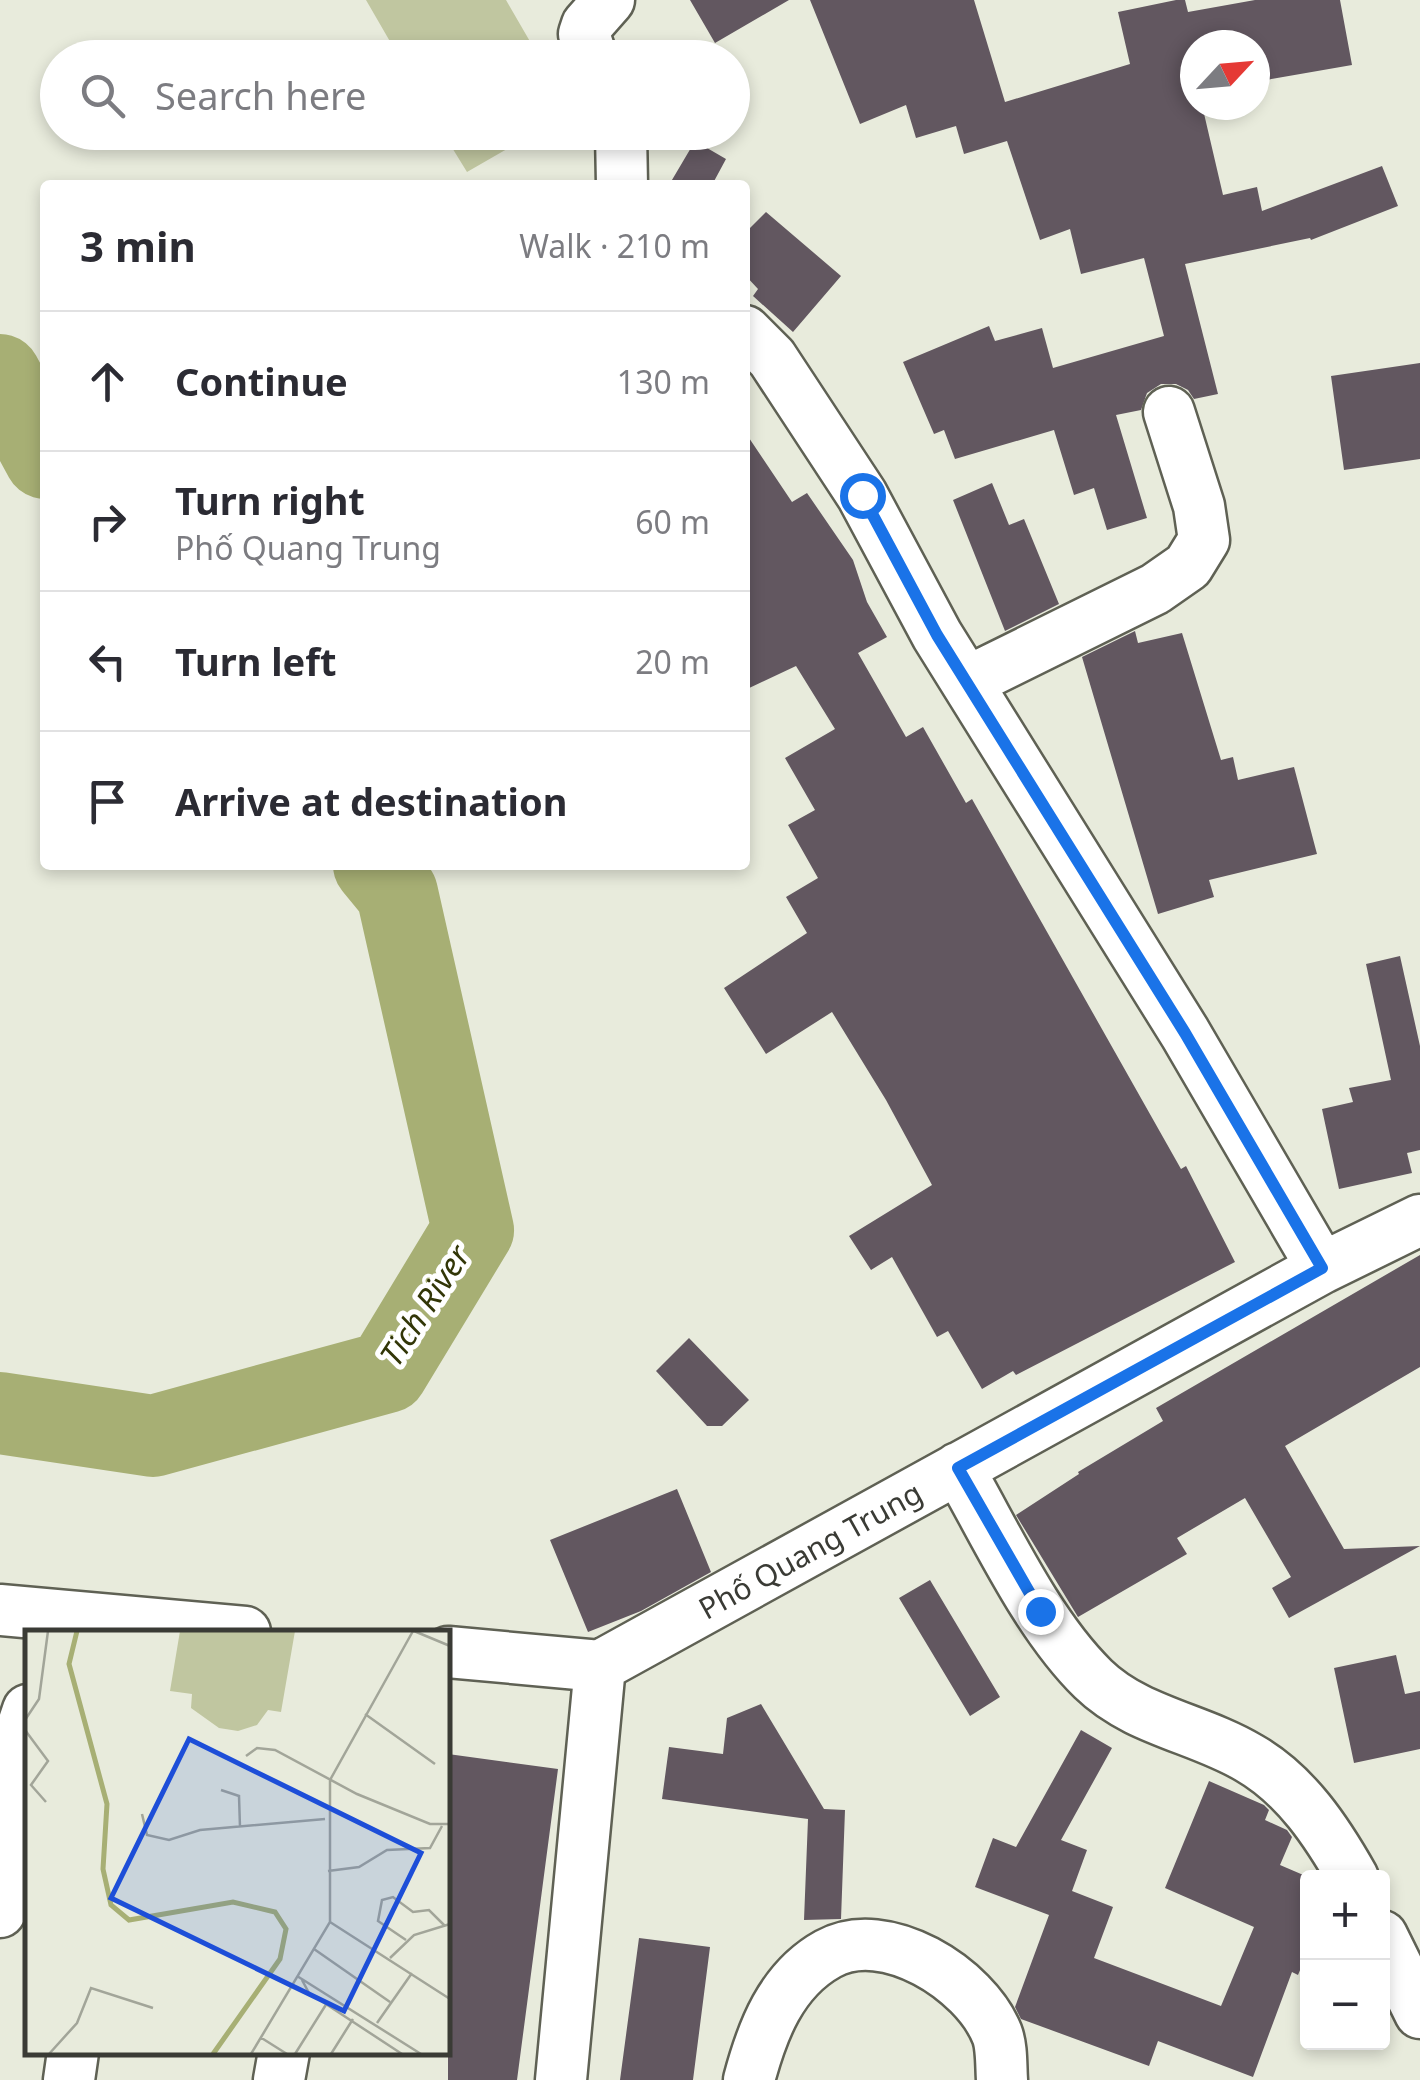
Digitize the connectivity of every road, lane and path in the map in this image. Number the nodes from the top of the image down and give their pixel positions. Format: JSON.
{"nodes":[{"id":1,"x":609,"y":0,"type":"edge"},
{"id":2,"x":586,"y":40,"type":"edge"},
{"id":3,"x":621,"y":150,"type":"edge"},
{"id":4,"x":622,"y":180,"type":"edge"},
{"id":5,"x":750,"y":336,"type":"edge"},
{"id":6,"x":1168,"y":412,"type":"dead end"},
{"id":7,"x":967,"y":682,"type":"junction"},
{"id":8,"x":1420,"y":1220,"type":"edge"},
{"id":9,"x":1322,"y":1268,"type":"junction"},
{"id":10,"x":958,"y":1468,"type":"junction"},
{"id":11,"x":0,"y":1610,"type":"edge"},
{"id":12,"x":86,"y":1625,"type":"edge"},
{"id":13,"x":200,"y":1630,"type":"edge"},
{"id":14,"x":450,"y":1652,"type":"edge"},
{"id":15,"x":600,"y":1666,"type":"junction"},
{"id":16,"x":25,"y":1719,"type":"edge"},
{"id":17,"x":1348,"y":1870,"type":"edge"},
{"id":18,"x":0,"y":1912,"type":"edge"},
{"id":19,"x":1390,"y":1952,"type":"edge"},
{"id":20,"x":1420,"y":2013,"type":"edge"},
{"id":21,"x":73,"y":2055,"type":"edge"},
{"id":22,"x":284,"y":2055,"type":"edge"},
{"id":23,"x":70,"y":2080,"type":"edge"},
{"id":24,"x":280,"y":2080,"type":"edge"},
{"id":25,"x":561,"y":2080,"type":"edge"},
{"id":26,"x":749,"y":2080,"type":"edge"},
{"id":27,"x":1002,"y":2080,"type":"edge"}],
"edges":[{"from":1,"to":2,"type":"street"},
{"from":3,"to":4,"type":"street"},
{"from":5,"to":7,"type":"street"},
{"from":6,"to":7,"type":"street"},
{"from":7,"to":9,"type":"street"},
{"from":8,"to":9,"type":"street","name":"Phố Quang Trung"},
{"from":9,"to":10,"type":"street","name":"Phố Quang Trung"},
{"from":10,"to":15,"type":"street","name":"Phố Quang Trung"},
{"from":10,"to":17,"type":"street"},
{"from":11,"to":12,"type":"street"},
{"from":12,"to":13,"type":"street"},
{"from":14,"to":15,"type":"street"},
{"from":15,"to":25,"type":"street"},
{"from":16,"to":18,"type":"street"},
{"from":19,"to":20,"type":"street"},
{"from":21,"to":23,"type":"street"},
{"from":22,"to":24,"type":"street"},
{"from":26,"to":27,"type":"street"}]}
